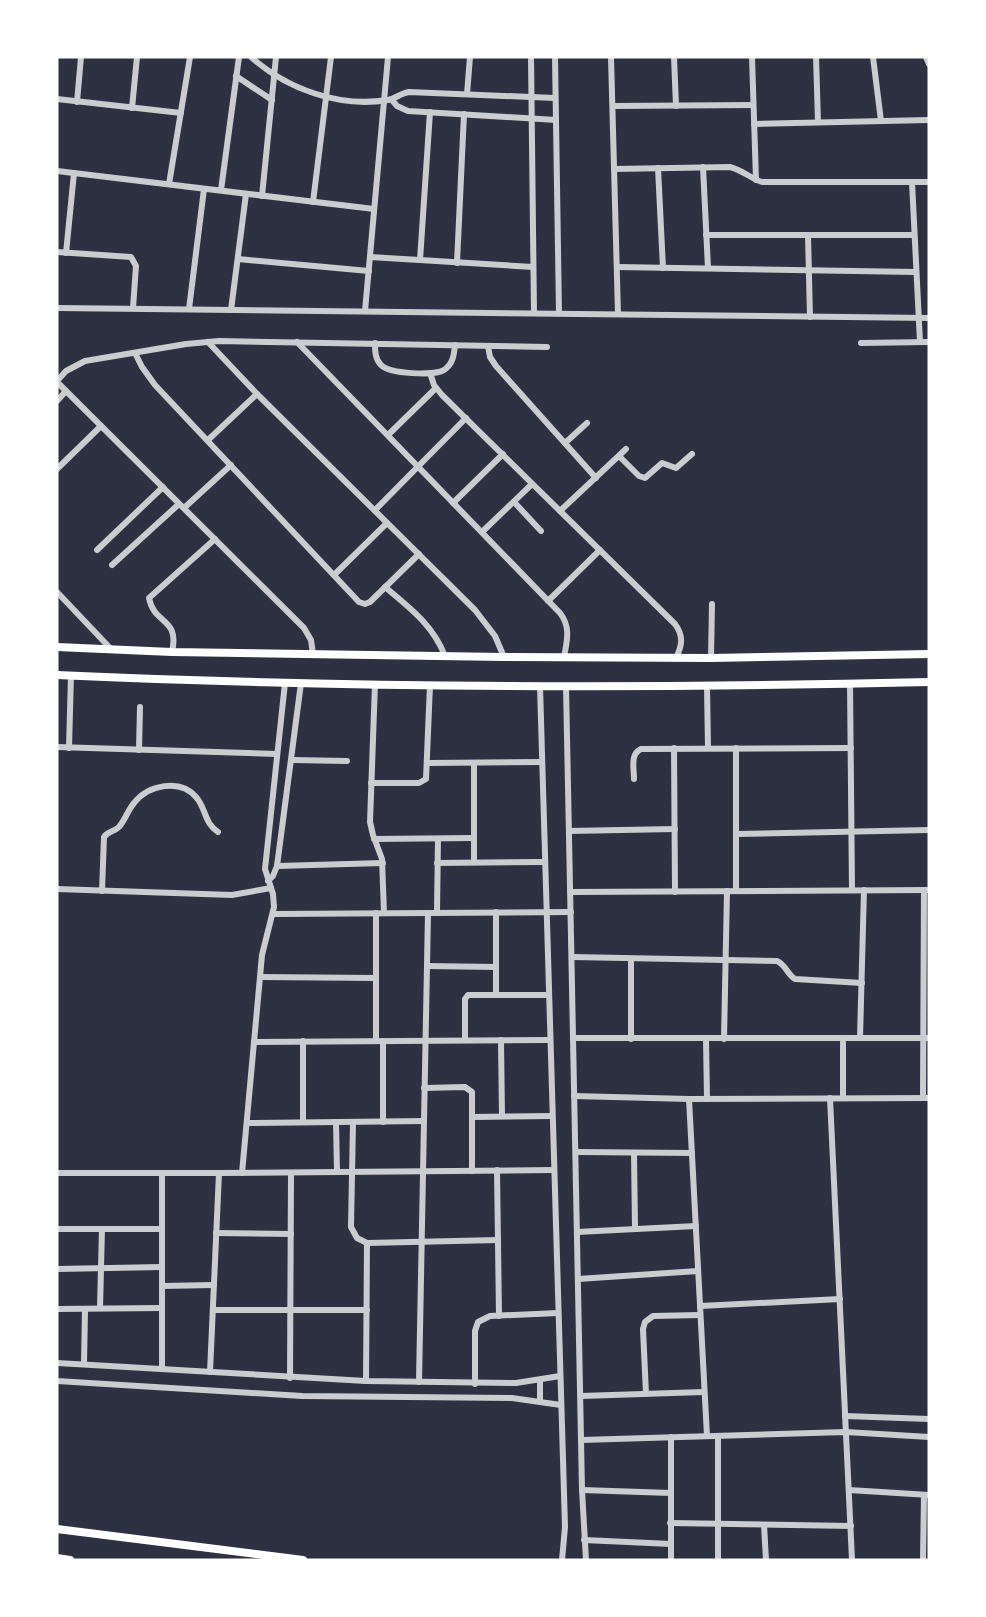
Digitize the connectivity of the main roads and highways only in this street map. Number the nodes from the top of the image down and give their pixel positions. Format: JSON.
{"nodes":[{"id":1,"x":57,"y":647,"type":"edge"},
{"id":2,"x":929,"y":654,"type":"edge"},
{"id":3,"x":57,"y":675,"type":"edge"},
{"id":4,"x":929,"y":682,"type":"edge"},
{"id":5,"x":57,"y":1529,"type":"edge"},
{"id":6,"x":57,"y":1558,"type":"edge"},
{"id":7,"x":70,"y":1560,"type":"edge"},
{"id":8,"x":303,"y":1560,"type":"edge"}],
"edges":[{"from":1,"to":2,"type":"main road"},
{"from":3,"to":4,"type":"main road"},
{"from":5,"to":8,"type":"main road"},
{"from":6,"to":7,"type":"main road"}]}
